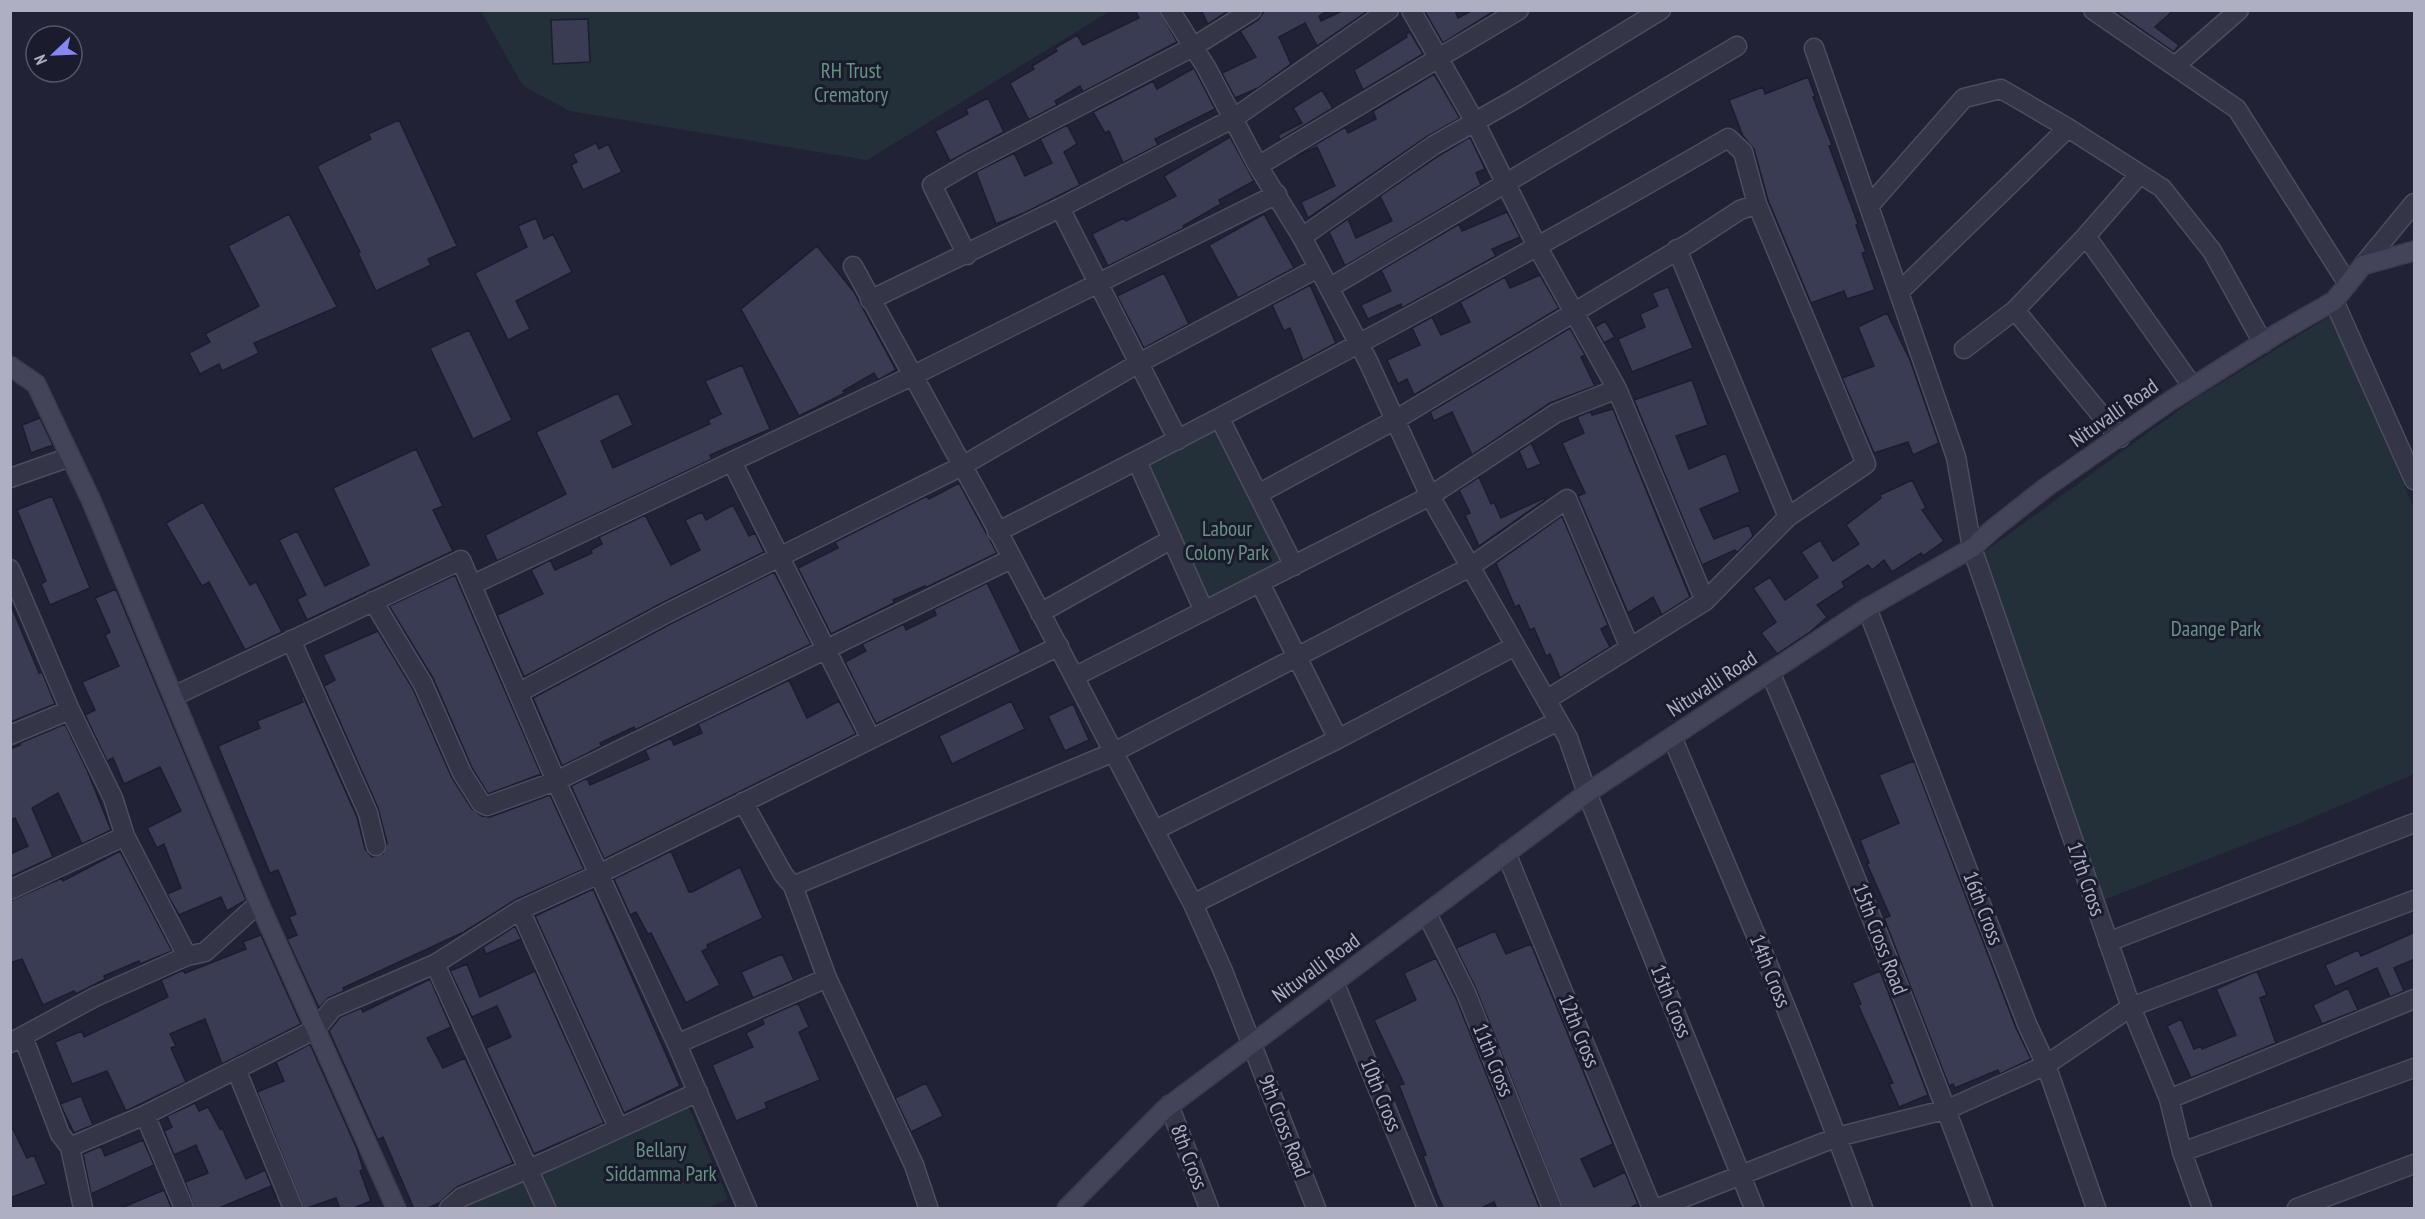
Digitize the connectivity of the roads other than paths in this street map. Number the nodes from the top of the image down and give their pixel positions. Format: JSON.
{"nodes":[{"id":1,"x":1170,"y":10,"type":"edge"},
{"id":2,"x":1252,"y":10,"type":"edge"},
{"id":3,"x":1389,"y":10,"type":"edge"},
{"id":4,"x":1411,"y":10,"type":"edge"},
{"id":5,"x":1519,"y":10,"type":"edge"},
{"id":6,"x":1661,"y":10,"type":"edge"},
{"id":7,"x":2239,"y":10,"type":"edge"},
{"id":8,"x":2094,"y":11,"type":"edge"},
{"id":9,"x":1737,"y":46,"type":"dead end"},
{"id":10,"x":1193,"y":47,"type":"junction"},
{"id":11,"x":1814,"y":48,"type":"dead end"},
{"id":12,"x":1438,"y":60,"type":"junction"},
{"id":13,"x":2175,"y":66,"type":"junction"},
{"id":14,"x":1233,"y":118,"type":"junction"},
{"id":15,"x":1475,"y":122,"type":"junction"},
{"id":16,"x":2068,"y":128,"type":"junction"},
{"id":17,"x":1258,"y":165,"type":"junction"},
{"id":18,"x":2140,"y":174,"type":"junction"},
{"id":19,"x":1505,"y":182,"type":"junction"},
{"id":20,"x":1277,"y":194,"type":"junction"},
{"id":21,"x":2415,"y":203,"type":"edge"},
{"id":22,"x":1757,"y":204,"type":"junction"},
{"id":23,"x":1869,"y":206,"type":"junction"},
{"id":24,"x":1060,"y":208,"type":"junction"},
{"id":25,"x":2086,"y":236,"type":"junction"},
{"id":26,"x":1302,"y":237,"type":"junction"},
{"id":27,"x":1538,"y":248,"type":"junction"},
{"id":28,"x":1677,"y":249,"type":"junction"},
{"id":29,"x":2415,"y":251,"type":"edge"},
{"id":30,"x":967,"y":255,"type":"junction"},
{"id":31,"x":2363,"y":265,"type":"junction"},
{"id":32,"x":852,"y":266,"type":"dead end"},
{"id":33,"x":1318,"y":268,"type":"junction"},
{"id":34,"x":1099,"y":284,"type":"junction"},
{"id":35,"x":2348,"y":284,"type":"junction"},
{"id":36,"x":1329,"y":288,"type":"junction"},
{"id":37,"x":1899,"y":292,"type":"junction"},
{"id":38,"x":870,"y":300,"type":"junction"},
{"id":39,"x":2334,"y":301,"type":"junction"},
{"id":40,"x":2015,"y":310,"type":"junction"},
{"id":41,"x":1575,"y":311,"type":"junction"},
{"id":42,"x":1358,"y":342,"type":"junction"},
{"id":43,"x":2263,"y":343,"type":"junction"},
{"id":44,"x":1964,"y":349,"type":"dead end"},
{"id":45,"x":1139,"y":363,"type":"junction"},
{"id":46,"x":10,"y":366,"type":"edge"},
{"id":47,"x":914,"y":375,"type":"junction"},
{"id":48,"x":2193,"y":387,"type":"junction"},
{"id":49,"x":1617,"y":389,"type":"junction"},
{"id":50,"x":1220,"y":418,"type":"junction"},
{"id":51,"x":1395,"y":420,"type":"junction"},
{"id":52,"x":2120,"y":438,"type":"junction"},
{"id":53,"x":1178,"y":440,"type":"junction"},
{"id":54,"x":70,"y":457,"type":"junction"},
{"id":55,"x":1137,"y":461,"type":"junction"},
{"id":56,"x":732,"y":462,"type":"junction"},
{"id":57,"x":962,"y":466,"type":"junction"},
{"id":58,"x":10,"y":478,"type":"edge"},
{"id":59,"x":2415,"y":480,"type":"edge"},
{"id":60,"x":1258,"y":494,"type":"junction"},
{"id":61,"x":1430,"y":496,"type":"junction"},
{"id":62,"x":1788,"y":517,"type":"junction"},
{"id":63,"x":998,"y":532,"type":"junction"},
{"id":64,"x":1172,"y":539,"type":"junction"},
{"id":65,"x":1972,"y":548,"type":"junction"},
{"id":66,"x":780,"y":557,"type":"junction"},
{"id":67,"x":1011,"y":559,"type":"junction"},
{"id":68,"x":1294,"y":566,"type":"junction"},
{"id":69,"x":1470,"y":567,"type":"junction"},
{"id":70,"x":10,"y":569,"type":"edge"},
{"id":71,"x":1260,"y":583,"type":"junction"},
{"id":72,"x":472,"y":585,"type":"junction"},
{"id":73,"x":373,"y":601,"type":"junction"},
{"id":74,"x":1705,"y":601,"type":"junction"},
{"id":75,"x":1867,"y":608,"type":"junction"},
{"id":76,"x":1204,"y":611,"type":"junction"},
{"id":77,"x":1040,"y":613,"type":"junction"},
{"id":78,"x":291,"y":640,"type":"junction"},
{"id":79,"x":1059,"y":646,"type":"junction"},
{"id":80,"x":1515,"y":646,"type":"junction"},
{"id":81,"x":1630,"y":648,"type":"junction"},
{"id":82,"x":826,"y":650,"type":"junction"},
{"id":83,"x":1298,"y":659,"type":"junction"},
{"id":84,"x":1770,"y":672,"type":"junction"},
{"id":85,"x":1074,"y":678,"type":"junction"},
{"id":86,"x":518,"y":693,"type":"junction"},
{"id":87,"x":174,"y":696,"type":"junction"},
{"id":88,"x":1546,"y":700,"type":"junction"},
{"id":89,"x":70,"y":710,"type":"junction"},
{"id":90,"x":1558,"y":721,"type":"junction"},
{"id":91,"x":10,"y":735,"type":"edge"},
{"id":92,"x":1672,"y":737,"type":"junction"},
{"id":93,"x":1338,"y":738,"type":"junction"},
{"id":94,"x":871,"y":739,"type":"junction"},
{"id":95,"x":1114,"y":752,"type":"junction"},
{"id":96,"x":556,"y":781,"type":"junction"},
{"id":97,"x":1587,"y":794,"type":"junction"},
{"id":98,"x":743,"y":802,"type":"junction"},
{"id":99,"x":2415,"y":823,"type":"edge"},
{"id":100,"x":1155,"y":830,"type":"junction"},
{"id":101,"x":126,"y":836,"type":"junction"},
{"id":102,"x":376,"y":846,"type":"dead end"},
{"id":103,"x":1506,"y":853,"type":"junction"},
{"id":104,"x":599,"y":874,"type":"junction"},
{"id":105,"x":793,"y":886,"type":"junction"},
{"id":106,"x":10,"y":890,"type":"edge"},
{"id":107,"x":2415,"y":900,"type":"edge"},
{"id":108,"x":259,"y":903,"type":"junction"},
{"id":109,"x":1193,"y":904,"type":"junction"},
{"id":110,"x":520,"y":910,"type":"junction"},
{"id":111,"x":1427,"y":914,"type":"junction"},
{"id":112,"x":2108,"y":942,"type":"junction"},
{"id":113,"x":187,"y":956,"type":"junction"},
{"id":114,"x":435,"y":964,"type":"junction"},
{"id":115,"x":827,"y":978,"type":"junction"},
{"id":116,"x":1334,"y":982,"type":"junction"},
{"id":117,"x":2415,"y":999,"type":"edge"},
{"id":118,"x":2131,"y":1006,"type":"junction"},
{"id":119,"x":316,"y":1029,"type":"junction"},
{"id":120,"x":17,"y":1040,"type":"edge"},
{"id":121,"x":1252,"y":1043,"type":"junction"},
{"id":122,"x":677,"y":1044,"type":"junction"},
{"id":123,"x":2046,"y":1065,"type":"junction"},
{"id":124,"x":2415,"y":1068,"type":"edge"},
{"id":125,"x":236,"y":1069,"type":"junction"},
{"id":126,"x":698,"y":1092,"type":"junction"},
{"id":127,"x":2169,"y":1099,"type":"junction"},
{"id":128,"x":1170,"y":1105,"type":"junction"},
{"id":129,"x":1947,"y":1109,"type":"junction"},
{"id":130,"x":145,"y":1115,"type":"junction"},
{"id":131,"x":618,"y":1127,"type":"junction"},
{"id":132,"x":1837,"y":1137,"type":"junction"},
{"id":133,"x":70,"y":1147,"type":"junction"},
{"id":134,"x":2182,"y":1152,"type":"junction"},
{"id":135,"x":2415,"y":1164,"type":"edge"},
{"id":136,"x":528,"y":1168,"type":"junction"},
{"id":137,"x":1742,"y":1174,"type":"junction"},
{"id":138,"x":928,"y":1207,"type":"edge"},
{"id":139,"x":83,"y":1209,"type":"edge"},
{"id":140,"x":184,"y":1209,"type":"edge"},
{"id":141,"x":293,"y":1209,"type":"edge"},
{"id":142,"x":396,"y":1209,"type":"edge"},
{"id":143,"x":449,"y":1209,"type":"edge"},
{"id":144,"x":546,"y":1209,"type":"edge"},
{"id":145,"x":747,"y":1209,"type":"edge"},
{"id":146,"x":1067,"y":1209,"type":"edge"},
{"id":147,"x":1209,"y":1209,"type":"edge"},
{"id":148,"x":1316,"y":1209,"type":"edge"},
{"id":149,"x":1427,"y":1209,"type":"edge"},
{"id":150,"x":1552,"y":1209,"type":"edge"},
{"id":151,"x":1652,"y":1209,"type":"edge"},
{"id":152,"x":1658,"y":1209,"type":"edge"},
{"id":153,"x":1754,"y":1209,"type":"edge"},
{"id":154,"x":1863,"y":1209,"type":"edge"},
{"id":155,"x":1983,"y":1209,"type":"edge"},
{"id":156,"x":2096,"y":1209,"type":"edge"},
{"id":157,"x":2202,"y":1209,"type":"edge"},
{"id":158,"x":2297,"y":1209,"type":"edge"}],
"edges":[{"from":1,"to":10,"type":"street","name":"13th Cross"},
{"from":2,"to":10,"type":"street"},
{"from":3,"to":14,"type":"street"},
{"from":4,"to":12,"type":"street"},
{"from":5,"to":12,"type":"street"},
{"from":6,"to":15,"type":"street"},
{"from":7,"to":13,"type":"street"},
{"from":8,"to":13,"type":"street"},
{"from":9,"to":19,"type":"street"},
{"from":10,"to":14,"type":"street","name":"13th Cross"},
{"from":10,"to":30,"type":"street"},
{"from":11,"to":23,"type":"street","name":"17th Cross"},
{"from":12,"to":15,"type":"street"},
{"from":12,"to":17,"type":"street"},
{"from":13,"to":35,"type":"street"},
{"from":14,"to":17,"type":"street","name":"13th Cross"},
{"from":14,"to":24,"type":"street"},
{"from":15,"to":19,"type":"street"},
{"from":15,"to":26,"type":"street"},
{"from":16,"to":18,"type":"street"},
{"from":16,"to":23,"type":"street"},
{"from":16,"to":37,"type":"street"},
{"from":17,"to":20,"type":"street","name":"13th Cross"},
{"from":18,"to":25,"type":"street"},
{"from":18,"to":43,"type":"street"},
{"from":19,"to":27,"type":"street"},
{"from":19,"to":36,"type":"street"},
{"from":20,"to":26,"type":"street","name":"13th Cross"},
{"from":20,"to":34,"type":"street"},
{"from":21,"to":31,"type":"street"},
{"from":22,"to":27,"type":"street"},
{"from":22,"to":28,"type":"street"},
{"from":22,"to":62,"type":"street"},
{"from":23,"to":37,"type":"street","name":"17th Cross"},
{"from":24,"to":30,"type":"street"},
{"from":24,"to":34,"type":"street"},
{"from":25,"to":40,"type":"street"},
{"from":25,"to":48,"type":"street"},
{"from":26,"to":33,"type":"street","name":"13th Cross"},
{"from":27,"to":41,"type":"street"},
{"from":27,"to":42,"type":"street"},
{"from":28,"to":41,"type":"street"},
{"from":28,"to":62,"type":"street"},
{"from":29,"to":31,"type":"street"},
{"from":30,"to":38,"type":"street"},
{"from":31,"to":35,"type":"street","name":"Nituvalli Road"},
{"from":32,"to":38,"type":"street","name":"9th Cross Road"},
{"from":33,"to":36,"type":"street","name":"13th Cross"},
{"from":33,"to":45,"type":"street"},
{"from":34,"to":45,"type":"street"},
{"from":34,"to":47,"type":"street"},
{"from":35,"to":39,"type":"street","name":"Nituvalli Road"},
{"from":36,"to":42,"type":"street","name":"13th Cross"},
{"from":37,"to":65,"type":"street","name":"17th Cross"},
{"from":38,"to":47,"type":"street","name":"9th Cross Road"},
{"from":39,"to":43,"type":"street","name":"Nituvalli Road"},
{"from":39,"to":59,"type":"street"},
{"from":40,"to":44,"type":"street"},
{"from":40,"to":52,"type":"street"},
{"from":41,"to":49,"type":"street"},
{"from":41,"to":51,"type":"street"},
{"from":42,"to":50,"type":"street"},
{"from":42,"to":51,"type":"street","name":"13th Cross"},
{"from":43,"to":48,"type":"street","name":"Nituvalli Road"},
{"from":45,"to":53,"type":"street"},
{"from":45,"to":57,"type":"street"},
{"from":46,"to":54,"type":"street"},
{"from":47,"to":56,"type":"street"},
{"from":47,"to":57,"type":"street","name":"9th Cross Road"},
{"from":48,"to":52,"type":"street","name":"Nituvalli Road"},
{"from":49,"to":61,"type":"street"},
{"from":49,"to":74,"type":"street"},
{"from":50,"to":53,"type":"street"},
{"from":50,"to":60,"type":"street"},
{"from":51,"to":60,"type":"street"},
{"from":51,"to":61,"type":"street","name":"13th Cross"},
{"from":52,"to":65,"type":"street","name":"Nituvalli Road"},
{"from":53,"to":55,"type":"street"},
{"from":54,"to":58,"type":"street"},
{"from":54,"to":87,"type":"street"},
{"from":55,"to":63,"type":"street"},
{"from":55,"to":64,"type":"street"},
{"from":56,"to":66,"type":"street"},
{"from":56,"to":72,"type":"street"},
{"from":57,"to":63,"type":"street","name":"9th Cross Road"},
{"from":57,"to":66,"type":"street"},
{"from":60,"to":68,"type":"street"},
{"from":61,"to":68,"type":"street"},
{"from":61,"to":69,"type":"street","name":"13th Cross"},
{"from":62,"to":74,"type":"street"},
{"from":63,"to":67,"type":"street","name":"9th Cross Road"},
{"from":64,"to":76,"type":"street"},
{"from":64,"to":77,"type":"street"},
{"from":65,"to":75,"type":"street","name":"Nituvalli Road"},
{"from":65,"to":112,"type":"street","name":"17th Cross"},
{"from":66,"to":82,"type":"street"},
{"from":66,"to":86,"type":"street"},
{"from":67,"to":77,"type":"street","name":"9th Cross Road"},
{"from":67,"to":82,"type":"street"},
{"from":68,"to":71,"type":"street"},
{"from":69,"to":80,"type":"street","name":"13th Cross"},
{"from":69,"to":81,"type":"street"},
{"from":69,"to":83,"type":"street"},
{"from":70,"to":89,"type":"street"},
{"from":71,"to":76,"type":"street"},
{"from":71,"to":83,"type":"street"},
{"from":72,"to":73,"type":"street"},
{"from":72,"to":86,"type":"street"},
{"from":73,"to":78,"type":"street"},
{"from":73,"to":96,"type":"street"},
{"from":74,"to":81,"type":"street"},
{"from":75,"to":84,"type":"street","name":"Nituvalli Road"},
{"from":75,"to":123,"type":"street","name":"16th Cross"},
{"from":76,"to":85,"type":"street"},
{"from":77,"to":79,"type":"street","name":"9th Cross Road"},
{"from":78,"to":87,"type":"street"},
{"from":78,"to":102,"type":"street"},
{"from":79,"to":85,"type":"street","name":"9th Cross Road"},
{"from":79,"to":94,"type":"street"},
{"from":80,"to":88,"type":"street","name":"13th Cross"},
{"from":80,"to":93,"type":"street"},
{"from":81,"to":88,"type":"street"},
{"from":82,"to":94,"type":"street"},
{"from":82,"to":96,"type":"street"},
{"from":83,"to":93,"type":"street"},
{"from":83,"to":95,"type":"street"},
{"from":84,"to":92,"type":"street","name":"Nituvalli Road"},
{"from":84,"to":129,"type":"street","name":"15th Cross Road"},
{"from":85,"to":95,"type":"street","name":"9th Cross Road"},
{"from":86,"to":96,"type":"street"},
{"from":87,"to":108,"type":"street"},
{"from":88,"to":90,"type":"street","name":"13th Cross"},
{"from":89,"to":91,"type":"street"},
{"from":89,"to":101,"type":"street"},
{"from":90,"to":97,"type":"street","name":"13th Cross"},
{"from":90,"to":109,"type":"street"},
{"from":92,"to":97,"type":"street","name":"Nituvalli Road"},
{"from":92,"to":132,"type":"street","name":"14th Cross"},
{"from":93,"to":100,"type":"street"},
{"from":94,"to":98,"type":"street"},
{"from":95,"to":100,"type":"street","name":"9th Cross Road"},
{"from":95,"to":105,"type":"street"},
{"from":96,"to":104,"type":"street"},
{"from":97,"to":103,"type":"street","name":"Nituvalli Road"},
{"from":97,"to":137,"type":"street","name":"13th Cross"},
{"from":98,"to":104,"type":"street"},
{"from":98,"to":105,"type":"street"},
{"from":99,"to":112,"type":"street"},
{"from":100,"to":109,"type":"street","name":"9th Cross Road"},
{"from":101,"to":106,"type":"street"},
{"from":101,"to":113,"type":"street"},
{"from":103,"to":111,"type":"street","name":"Nituvalli Road"},
{"from":103,"to":151,"type":"street","name":"12th Cross"},
{"from":104,"to":110,"type":"street"},
{"from":104,"to":122,"type":"street"},
{"from":105,"to":115,"type":"street"},
{"from":107,"to":118,"type":"street"},
{"from":108,"to":113,"type":"street"},
{"from":108,"to":119,"type":"street"},
{"from":109,"to":121,"type":"street","name":"9th Cross Road"},
{"from":110,"to":114,"type":"street"},
{"from":110,"to":131,"type":"street"},
{"from":111,"to":116,"type":"street","name":"Nituvalli Road"},
{"from":111,"to":150,"type":"street","name":"11th Cross"},
{"from":112,"to":118,"type":"street","name":"17th Cross"},
{"from":113,"to":120,"type":"street"},
{"from":114,"to":119,"type":"street"},
{"from":114,"to":136,"type":"street"},
{"from":115,"to":122,"type":"street"},
{"from":115,"to":138,"type":"street"},
{"from":116,"to":121,"type":"street","name":"Nituvalli Road"},
{"from":116,"to":149,"type":"street","name":"10th Cross"},
{"from":117,"to":127,"type":"street"},
{"from":118,"to":123,"type":"street"},
{"from":118,"to":127,"type":"street","name":"17th Cross"},
{"from":119,"to":125,"type":"street"},
{"from":119,"to":142,"type":"street"},
{"from":120,"to":133,"type":"street"},
{"from":121,"to":128,"type":"street","name":"Nituvalli Road"},
{"from":121,"to":148,"type":"street","name":"9th Cross Road"},
{"from":122,"to":126,"type":"street"},
{"from":123,"to":129,"type":"street"},
{"from":123,"to":156,"type":"street","name":"16th Cross"},
{"from":124,"to":134,"type":"street"},
{"from":125,"to":130,"type":"street"},
{"from":125,"to":141,"type":"street"},
{"from":126,"to":131,"type":"street"},
{"from":126,"to":145,"type":"street"},
{"from":127,"to":134,"type":"street","name":"17th Cross"},
{"from":128,"to":146,"type":"street","name":"Nituvalli Road"},
{"from":128,"to":147,"type":"street","name":"8th Cross"},
{"from":129,"to":132,"type":"street"},
{"from":129,"to":155,"type":"street","name":"15th Cross Road"},
{"from":130,"to":133,"type":"street"},
{"from":130,"to":140,"type":"street"},
{"from":131,"to":136,"type":"street"},
{"from":132,"to":137,"type":"street"},
{"from":132,"to":154,"type":"street","name":"14th Cross"},
{"from":133,"to":139,"type":"street"},
{"from":134,"to":157,"type":"street","name":"17th Cross"},
{"from":135,"to":158,"type":"street"},
{"from":136,"to":143,"type":"street"},
{"from":136,"to":144,"type":"street"},
{"from":137,"to":152,"type":"street"},
{"from":137,"to":153,"type":"street","name":"13th Cross"}]}
